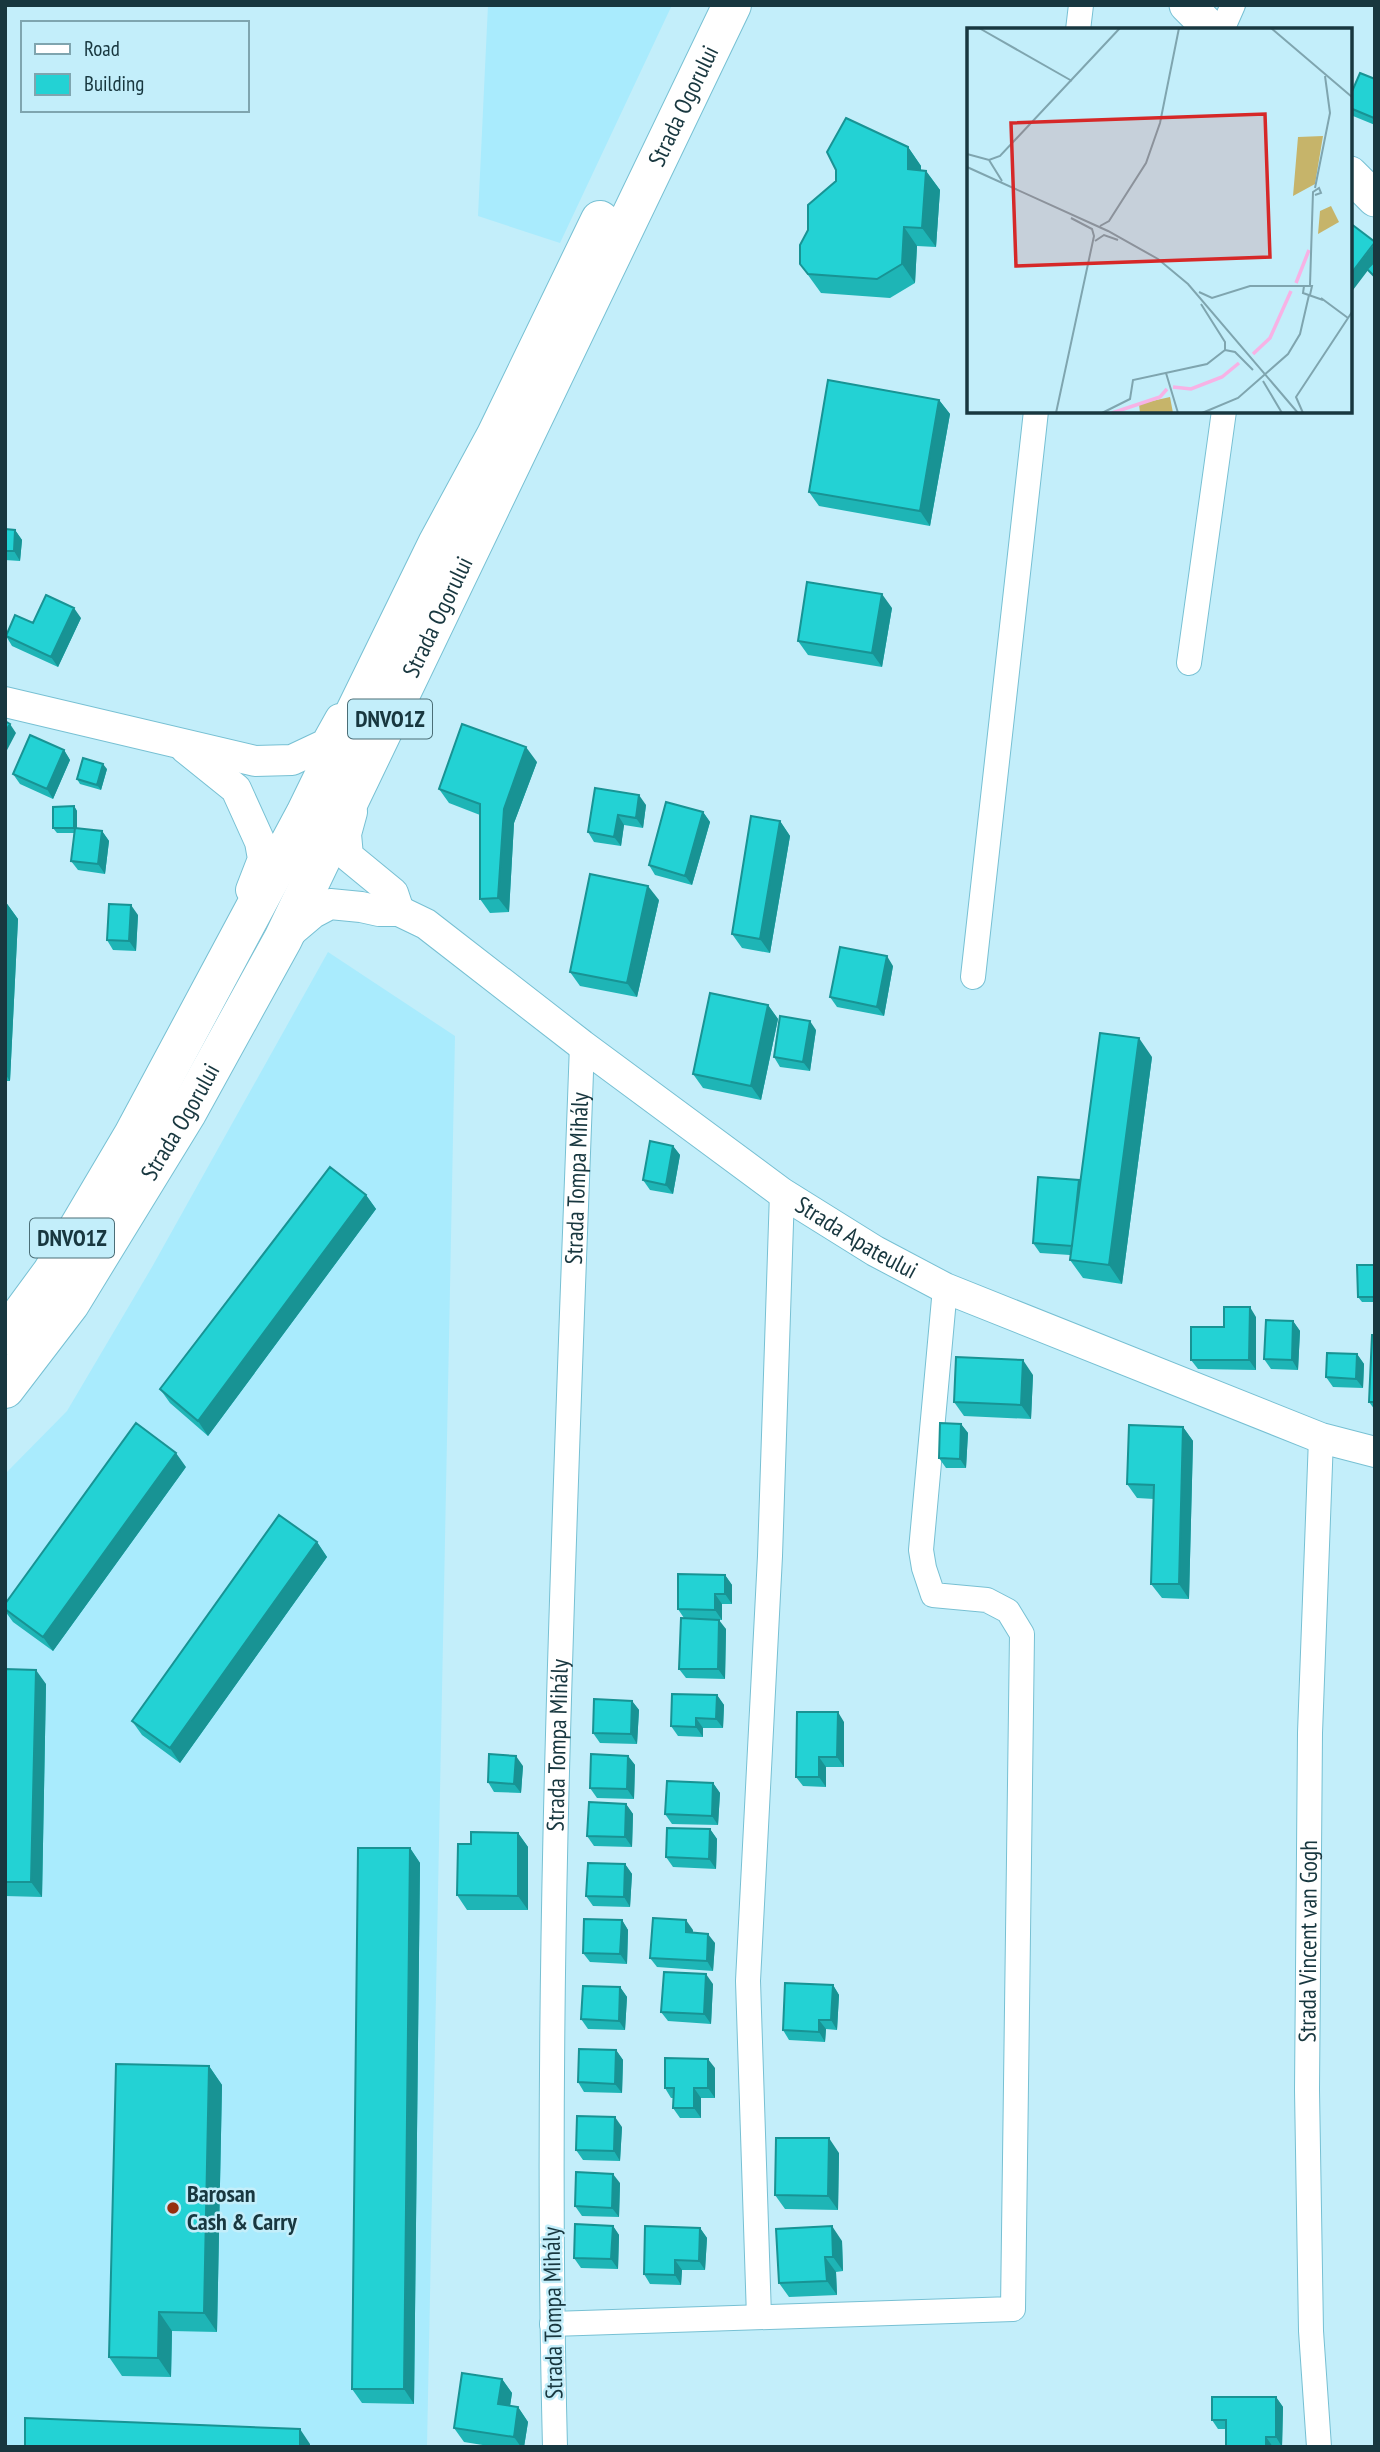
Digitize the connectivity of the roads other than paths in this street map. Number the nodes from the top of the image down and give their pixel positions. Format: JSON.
{"nodes":[{"id":1,"x":1081,"y":5,"type":"edge"},
{"id":2,"x":1187,"y":5,"type":"edge"},
{"id":3,"x":1233,"y":5,"type":"edge"},
{"id":4,"x":718,"y":9,"type":"edge"},
{"id":5,"x":1078,"y":28,"type":"edge"},
{"id":6,"x":1210,"y":28,"type":"edge"},
{"id":7,"x":1223,"y":28,"type":"edge"},
{"id":8,"x":1352,"y":176,"type":"edge"},
{"id":9,"x":1375,"y":199,"type":"edge"},
{"id":10,"x":1036,"y":413,"type":"edge"},
{"id":11,"x":1224,"y":413,"type":"edge"},
{"id":12,"x":437,"y":544,"type":"junction"},
{"id":13,"x":1189,"y":663,"type":"dead end"},
{"id":14,"x":5,"y":702,"type":"edge"},
{"id":15,"x":179,"y":743,"type":"junction"},
{"id":16,"x":363,"y":774,"type":"junction"},
{"id":17,"x":399,"y":911,"type":"junction"},
{"id":18,"x":283,"y":939,"type":"junction"},
{"id":19,"x":973,"y":977,"type":"dead end"},
{"id":20,"x":212,"y":985,"type":"junction"},
{"id":21,"x":582,"y":1045,"type":"junction"},
{"id":22,"x":782,"y":1193,"type":"junction"},
{"id":23,"x":945,"y":1288,"type":"junction"},
{"id":24,"x":5,"y":1336,"type":"edge"},
{"id":25,"x":5,"y":1389,"type":"edge"},
{"id":26,"x":1321,"y":1438,"type":"junction"},
{"id":27,"x":1375,"y":1452,"type":"edge"},
{"id":28,"x":759,"y":2317,"type":"junction"},
{"id":29,"x":552,"y":2324,"type":"junction"},
{"id":30,"x":555,"y":2447,"type":"edge"},
{"id":31,"x":1319,"y":2447,"type":"edge"}],
"edges":[{"from":1,"to":5,"type":"street"},
{"from":2,"to":6,"type":"main road"},
{"from":3,"to":7,"type":"street"},
{"from":4,"to":12,"type":"highway","name":"Strada Ogorului","number":"DNVO1Z"},
{"from":4,"to":16,"type":"highway","name":"Strada Ogorului","number":"DNVO1Z"},
{"from":8,"to":9,"type":"main road"},
{"from":10,"to":19,"type":"street"},
{"from":11,"to":13,"type":"street"},
{"from":12,"to":15,"type":"street"},
{"from":12,"to":20,"type":"highway","name":"Strada Ogorului","number":"DNVO1Z"},
{"from":14,"to":15,"type":"street"},
{"from":15,"to":20,"type":"street"},
{"from":16,"to":17,"type":"street","name":"Strada Apateului"},
{"from":16,"to":18,"type":"highway","name":"Strada Ogorului","number":"DNVO1Z"},
{"from":17,"to":18,"type":"street","name":"Strada Apateului"},
{"from":17,"to":21,"type":"street","name":"Strada Apateului"},
{"from":18,"to":25,"type":"highway","name":"Strada Ogorului","number":"DNVO1Z"},
{"from":20,"to":24,"type":"highway","name":"Strada Ogorului","number":"DNVO1Z"},
{"from":21,"to":22,"type":"street","name":"Strada Apateului"},
{"from":21,"to":29,"type":"street","name":"Strada Tompa Mihály"},
{"from":22,"to":23,"type":"street","name":"Strada Apateului"},
{"from":22,"to":28,"type":"street"},
{"from":23,"to":26,"type":"street","name":"Strada Apateului"},
{"from":23,"to":28,"type":"street"},
{"from":26,"to":27,"type":"street","name":"Strada Apateului"},
{"from":26,"to":31,"type":"street","name":"Strada Vincent van Gogh"},
{"from":28,"to":29,"type":"street"},
{"from":29,"to":30,"type":"street","name":"Strada Tompa Mihály"}]}
